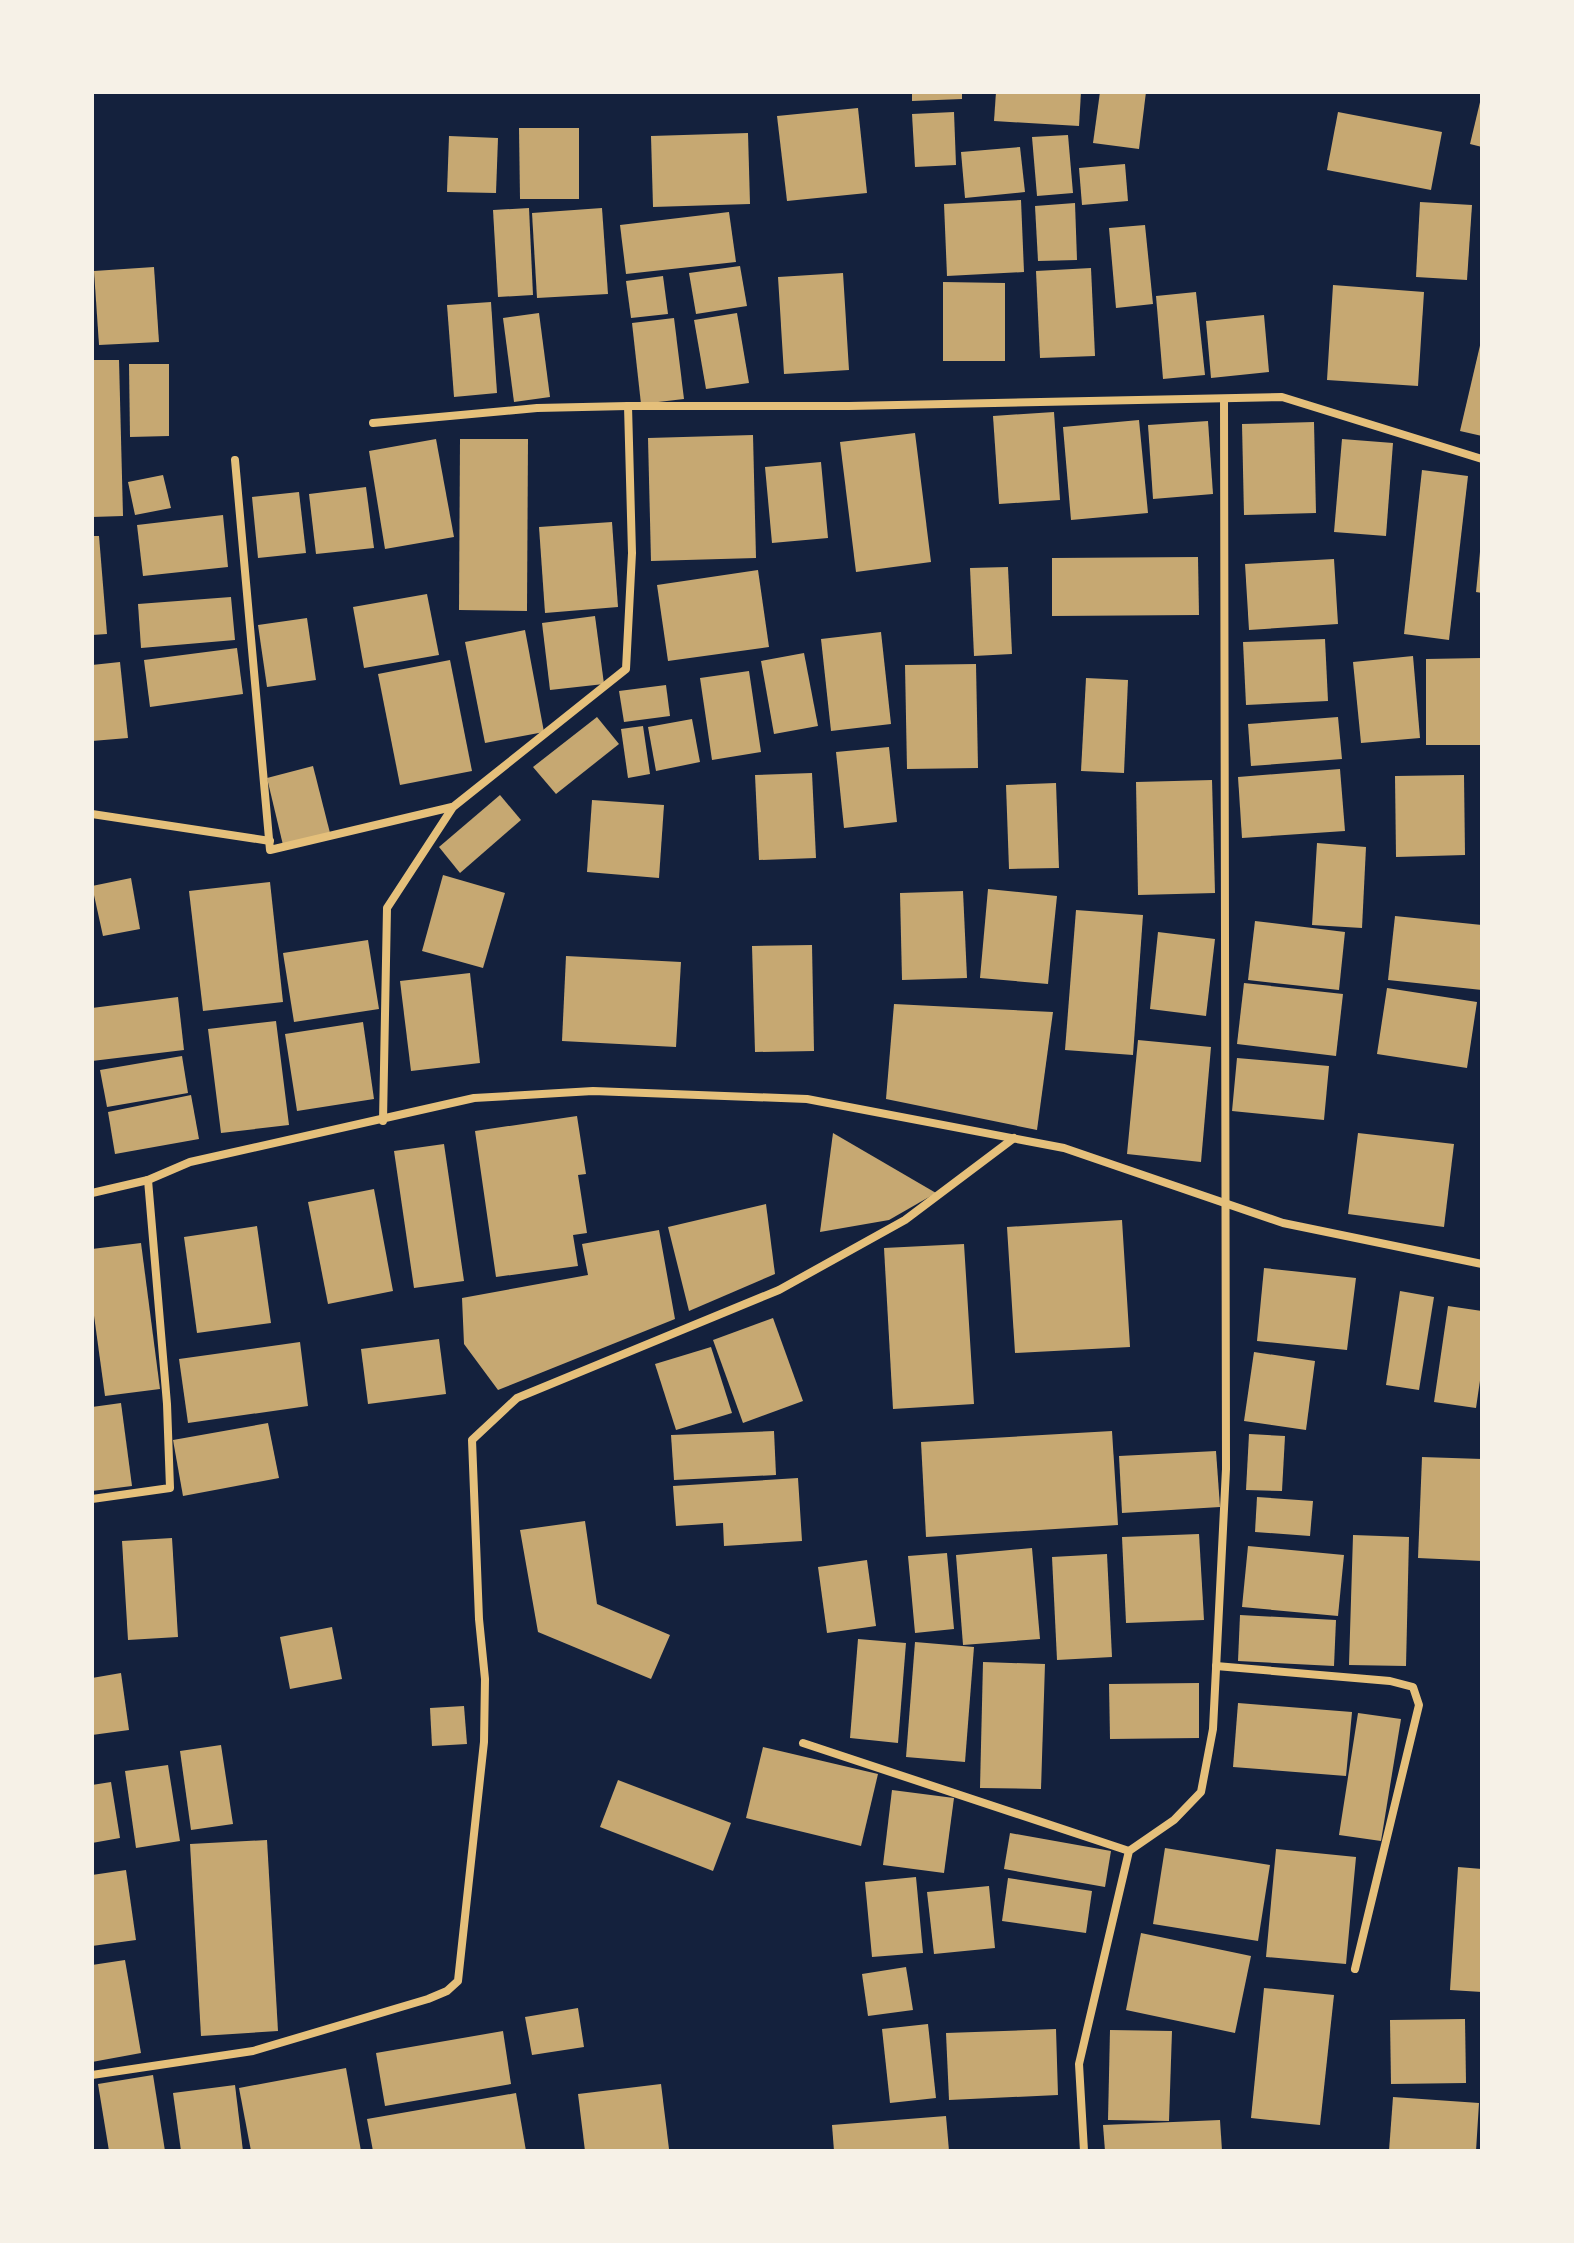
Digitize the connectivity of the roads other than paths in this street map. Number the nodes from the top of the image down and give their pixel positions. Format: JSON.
{"nodes":[{"id":1,"x":1224,"y":399,"type":"junction"},
{"id":2,"x":628,"y":406,"type":"junction"},
{"id":3,"x":373,"y":423,"type":"dead end"},
{"id":4,"x":1482,"y":459,"type":"edge"},
{"id":5,"x":235,"y":460,"type":"dead end"},
{"id":6,"x":453,"y":807,"type":"junction"},
{"id":7,"x":92,"y":814,"type":"edge"},
{"id":8,"x":270,"y":841,"type":"junction"},
{"id":9,"x":383,"y":1121,"type":"junction"},
{"id":10,"x":1014,"y":1138,"type":"junction"},
{"id":11,"x":148,"y":1180,"type":"junction"},
{"id":12,"x":92,"y":1193,"type":"edge"},
{"id":13,"x":1223,"y":1203,"type":"junction"},
{"id":14,"x":1482,"y":1264,"type":"edge"},
{"id":15,"x":92,"y":1499,"type":"edge"},
{"id":16,"x":1216,"y":1666,"type":"junction"},
{"id":17,"x":803,"y":1743,"type":"dead end"},
{"id":18,"x":1129,"y":1851,"type":"junction"},
{"id":19,"x":1355,"y":1969,"type":"dead end"},
{"id":20,"x":92,"y":2075,"type":"edge"},
{"id":21,"x":1084,"y":2151,"type":"edge"}],
"edges":[{"from":1,"to":2,"type":"street"},
{"from":1,"to":4,"type":"street"},
{"from":1,"to":13,"type":"street"},
{"from":2,"to":3,"type":"street"},
{"from":2,"to":6,"type":"street"},
{"from":5,"to":8,"type":"street"},
{"from":6,"to":8,"type":"street"},
{"from":6,"to":9,"type":"street"},
{"from":7,"to":8,"type":"street"},
{"from":9,"to":10,"type":"street"},
{"from":9,"to":11,"type":"street"},
{"from":10,"to":13,"type":"street"},
{"from":10,"to":20,"type":"street"},
{"from":11,"to":12,"type":"street"},
{"from":11,"to":15,"type":"street"},
{"from":13,"to":14,"type":"street"},
{"from":13,"to":16,"type":"street"},
{"from":16,"to":18,"type":"street"},
{"from":16,"to":19,"type":"street"},
{"from":17,"to":18,"type":"street"},
{"from":18,"to":21,"type":"street"}]}
